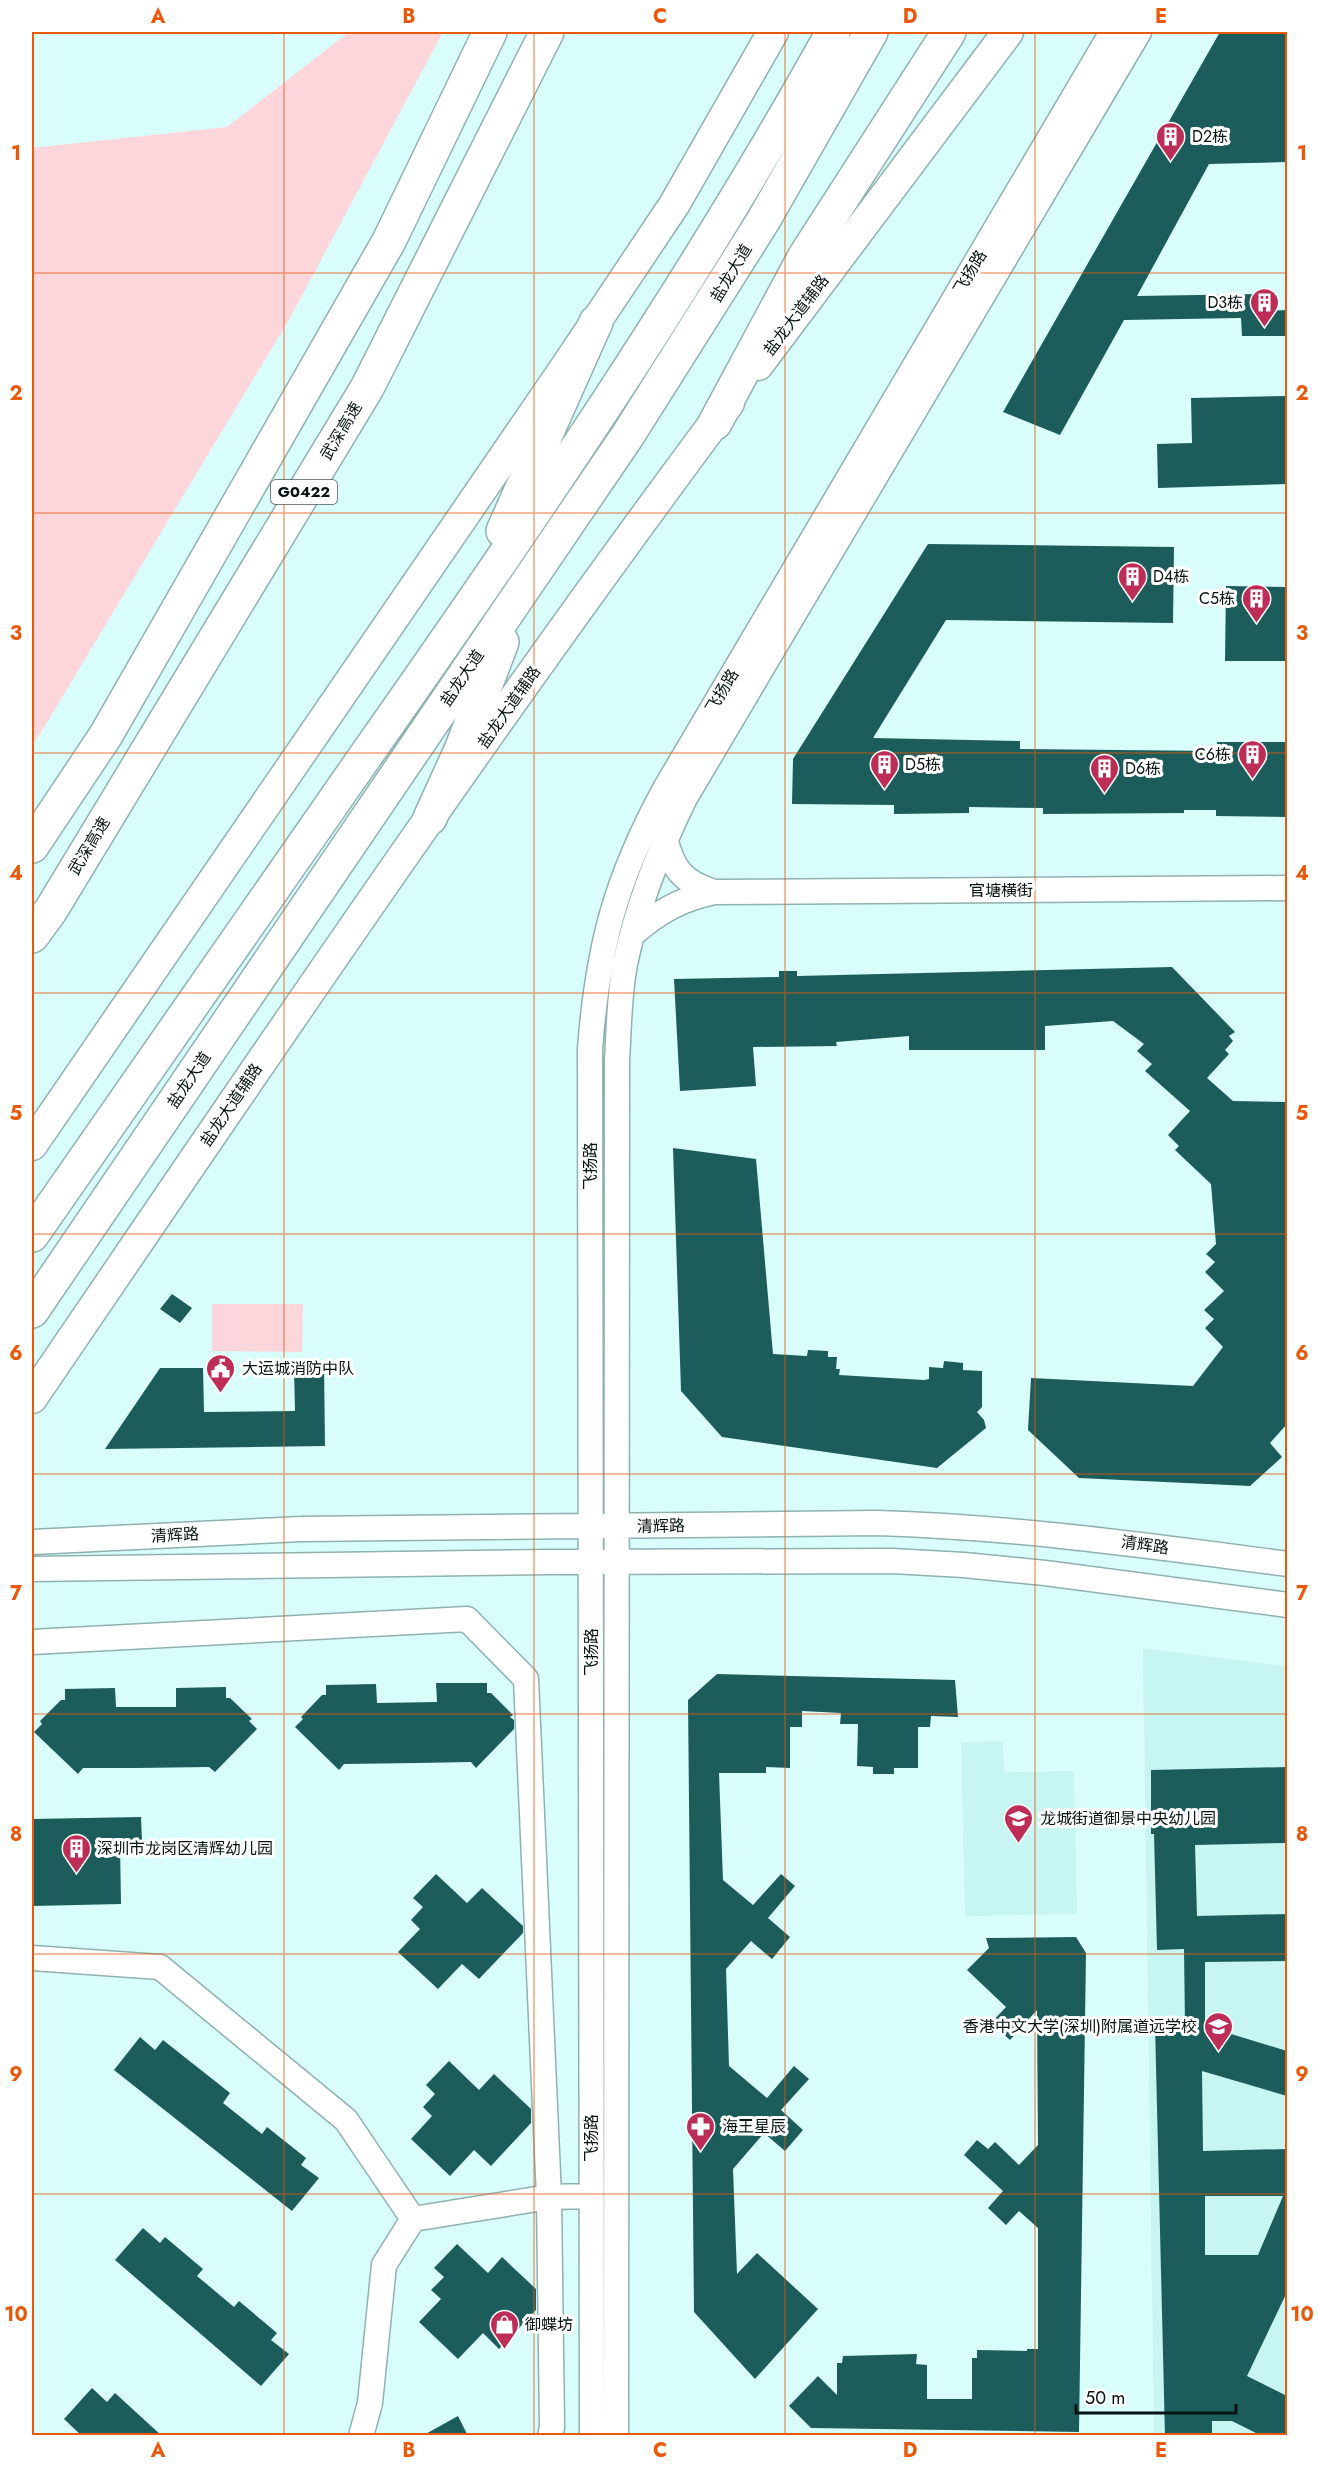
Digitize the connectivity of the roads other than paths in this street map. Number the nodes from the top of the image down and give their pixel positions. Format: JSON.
{"nodes":[{"id":1,"x":490,"y":32,"type":"edge"},
{"id":2,"x":548,"y":32,"type":"edge"},
{"id":3,"x":773,"y":32,"type":"edge"},
{"id":4,"x":833,"y":32,"type":"edge"},
{"id":5,"x":871,"y":32,"type":"edge"},
{"id":6,"x":949,"y":32,"type":"edge"},
{"id":7,"x":1008,"y":32,"type":"edge"},
{"id":8,"x":1112,"y":32,"type":"edge"},
{"id":9,"x":1139,"y":32,"type":"edge"},
{"id":10,"x":596,"y":322,"type":"junction"},
{"id":11,"x":715,"y":423,"type":"junction"},
{"id":12,"x":527,"y":583,"type":"junction"},
{"id":13,"x":469,"y":608,"type":"junction"},
{"id":14,"x":430,"y":818,"type":"junction"},
{"id":15,"x":665,"y":838,"type":"junction"},
{"id":16,"x":32,"y":846,"type":"edge"},
{"id":17,"x":1287,"y":888,"type":"edge"},
{"id":18,"x":714,"y":892,"type":"junction"},
{"id":19,"x":633,"y":934,"type":"junction"},
{"id":20,"x":32,"y":936,"type":"edge"},
{"id":21,"x":32,"y":1145,"type":"edge"},
{"id":22,"x":32,"y":1235,"type":"edge"},
{"id":23,"x":32,"y":1311,"type":"edge"},
{"id":24,"x":32,"y":1398,"type":"edge"},
{"id":25,"x":591,"y":1526,"type":"junction"},
{"id":26,"x":617,"y":1526,"type":"junction"},
{"id":27,"x":32,"y":1542,"type":"edge"},
{"id":28,"x":591,"y":1562,"type":"junction"},
{"id":29,"x":617,"y":1562,"type":"junction"},
{"id":30,"x":1287,"y":1564,"type":"edge"},
{"id":31,"x":32,"y":1569,"type":"edge"},
{"id":32,"x":1287,"y":1605,"type":"edge"},
{"id":33,"x":32,"y":1642,"type":"edge"},
{"id":34,"x":32,"y":1958,"type":"edge"},
{"id":35,"x":591,"y":2196,"type":"junction"},
{"id":36,"x":549,"y":2197,"type":"junction"},
{"id":37,"x":413,"y":2219,"type":"junction"},
{"id":38,"x":361,"y":2436,"type":"edge"},
{"id":39,"x":550,"y":2436,"type":"edge"},
{"id":40,"x":592,"y":2436,"type":"edge"},
{"id":41,"x":616,"y":2436,"type":"edge"}],
"edges":[{"from":1,"to":16,"type":"highway","number":"G0422"},
{"from":2,"to":20,"type":"highway","name":"武深高速","number":"G0422"},
{"from":3,"to":10,"type":"main road"},
{"from":4,"to":13,"type":"highway","name":"盐龙大道"},
{"from":5,"to":12,"type":"highway","name":"盐龙大道"},
{"from":6,"to":11,"type":"highway"},
{"from":7,"to":11,"type":"main road","name":"盐龙大道辅路"},
{"from":8,"to":25,"type":"street","name":"飞扬路"},
{"from":9,"to":15,"type":"street","name":"飞扬路"},
{"from":10,"to":13,"type":"highway"},
{"from":10,"to":21,"type":"main road"},
{"from":11,"to":14,"type":"main road","name":"盐龙大道辅路"},
{"from":12,"to":14,"type":"highway"},
{"from":12,"to":23,"type":"highway","name":"盐龙大道"},
{"from":13,"to":22,"type":"highway","name":"盐龙大道"},
{"from":14,"to":24,"type":"main road","name":"盐龙大道辅路"},
{"from":15,"to":18,"type":"street","name":"官塘横街"},
{"from":15,"to":19,"type":"street","name":"飞扬路"},
{"from":17,"to":18,"type":"street","name":"官塘横街"},
{"from":18,"to":19,"type":"street","name":"官塘横街"},
{"from":19,"to":26,"type":"street","name":"飞扬路"},
{"from":25,"to":26,"type":"street","name":"清辉路"},
{"from":25,"to":27,"type":"street","name":"清辉路"},
{"from":25,"to":28,"type":"street","name":"飞扬路"},
{"from":26,"to":29,"type":"street","name":"飞扬路"},
{"from":26,"to":30,"type":"street","name":"清辉路"},
{"from":28,"to":29,"type":"street","name":"清辉路"},
{"from":28,"to":31,"type":"street","name":"清辉路"},
{"from":28,"to":35,"type":"street","name":"飞扬路"},
{"from":29,"to":32,"type":"street","name":"清辉路"},
{"from":29,"to":41,"type":"street","name":"飞扬路"},
{"from":33,"to":36,"type":"street"},
{"from":34,"to":37,"type":"street"},
{"from":35,"to":36,"type":"street"},
{"from":35,"to":40,"type":"street","name":"飞扬路"},
{"from":36,"to":37,"type":"street"},
{"from":36,"to":39,"type":"street"},
{"from":37,"to":38,"type":"street"}]}
